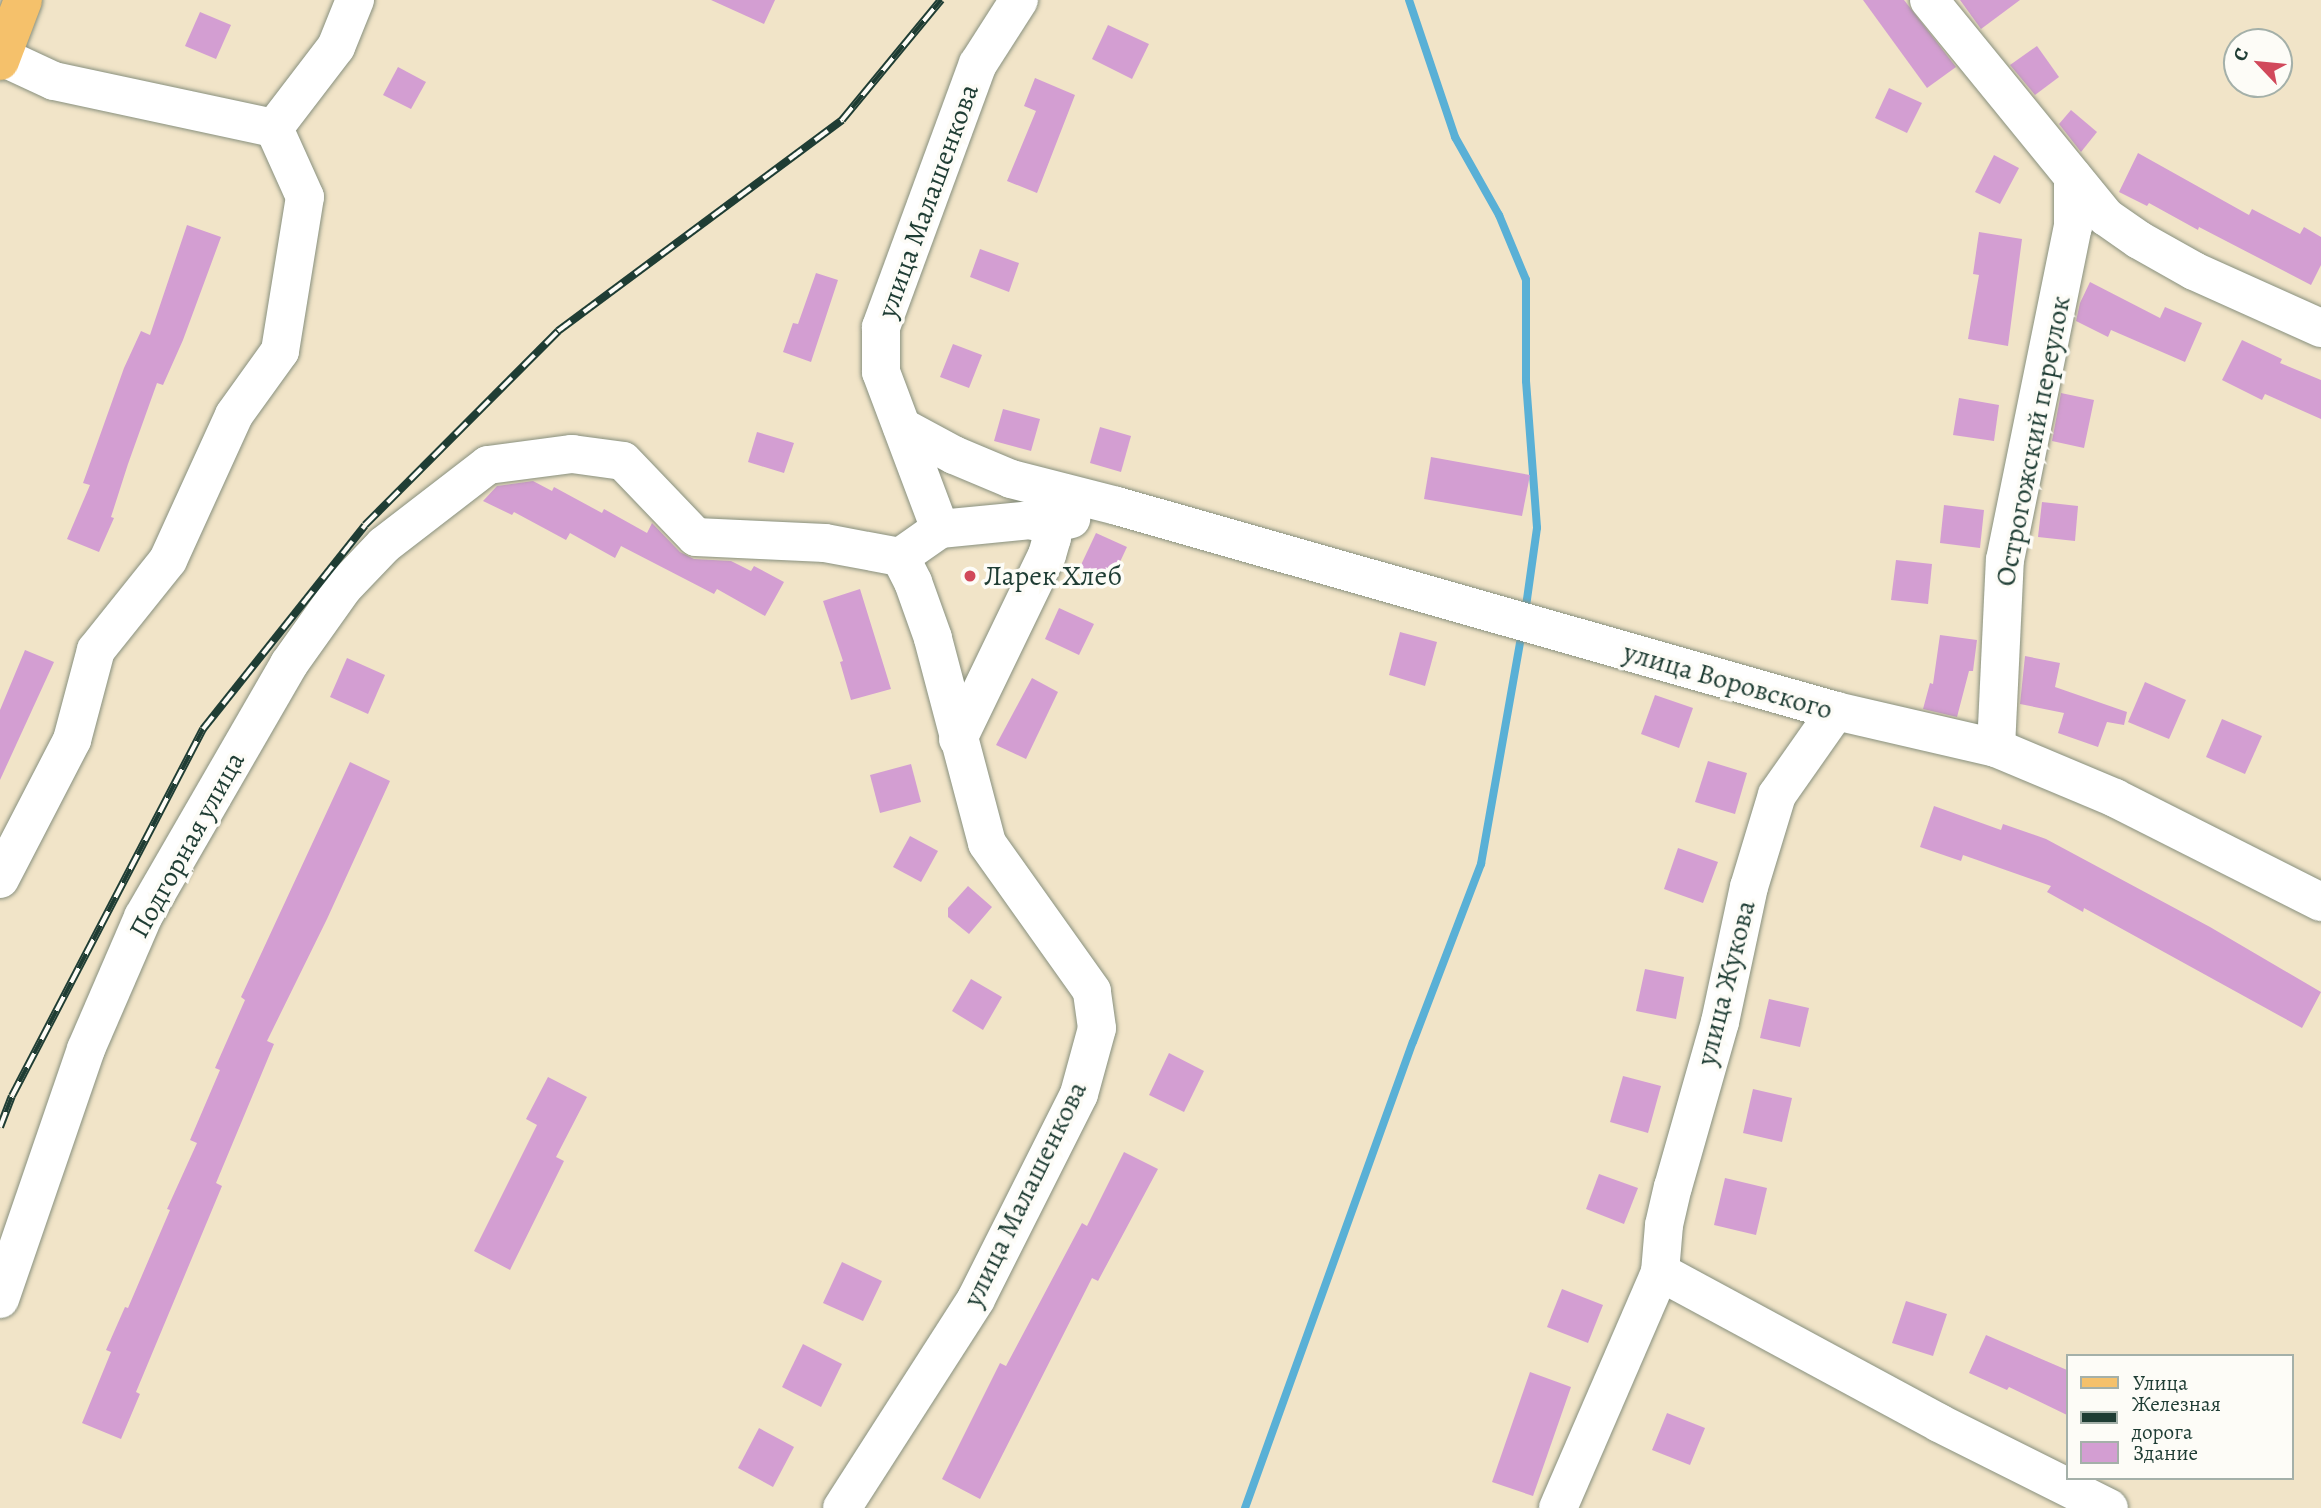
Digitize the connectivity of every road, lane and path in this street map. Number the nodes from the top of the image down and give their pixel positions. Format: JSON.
{"nodes":[{"id":1,"x":23,"y":0,"type":"edge"},
{"id":2,"x":355,"y":0,"type":"edge"},
{"id":3,"x":1019,"y":0,"type":"edge"},
{"id":4,"x":1929,"y":0,"type":"edge"},
{"id":5,"x":1,"y":59,"type":"edge"},
{"id":6,"x":274,"y":128,"type":"junction"},
{"id":7,"x":2073,"y":177,"type":"junction"},
{"id":8,"x":2139,"y":240,"type":"junction"},
{"id":9,"x":2064,"y":271,"type":"junction"},
{"id":10,"x":2321,"y":328,"type":"edge"},
{"id":11,"x":902,"y":427,"type":"junction"},
{"id":12,"x":1117,"y":506,"type":"junction"},
{"id":13,"x":1047,"y":525,"type":"junction"},
{"id":14,"x":940,"y":529,"type":"junction"},
{"id":15,"x":901,"y":558,"type":"junction"},
{"id":16,"x":1836,"y":711,"type":"junction"},
{"id":17,"x":958,"y":739,"type":"junction"},
{"id":18,"x":1996,"y":748,"type":"junction"},
{"id":19,"x":0,"y":879,"type":"edge"},
{"id":20,"x":2321,"y":902,"type":"edge"},
{"id":21,"x":1660,"y":1272,"type":"junction"},
{"id":22,"x":0,"y":1298,"type":"edge"},
{"id":23,"x":842,"y":1508,"type":"edge"},
{"id":24,"x":1559,"y":1508,"type":"edge"},
{"id":25,"x":2109,"y":1508,"type":"edge"}],
"edges":[{"from":1,"to":5,"type":"main road"},
{"from":2,"to":6,"type":"street"},
{"from":3,"to":11,"type":"street","name":"улица Малашенкова"},
{"from":4,"to":7,"type":"street"},
{"from":5,"to":6,"type":"street"},
{"from":6,"to":19,"type":"street"},
{"from":7,"to":8,"type":"street"},
{"from":7,"to":9,"type":"street","name":"Острогожский переулок"},
{"from":8,"to":9,"type":"street"},
{"from":8,"to":10,"type":"street"},
{"from":9,"to":18,"type":"street","name":"Острогожский переулок"},
{"from":11,"to":12,"type":"street","name":"улица Воровского"},
{"from":11,"to":14,"type":"street","name":"улица Малашенкова"},
{"from":12,"to":13,"type":"street"},
{"from":12,"to":16,"type":"street","name":"улица Воровского"},
{"from":13,"to":14,"type":"street"},
{"from":13,"to":17,"type":"street"},
{"from":14,"to":15,"type":"street"},
{"from":15,"to":17,"type":"street","name":"улица Малашенкова"},
{"from":15,"to":22,"type":"street","name":"Подгорная улица"},
{"from":16,"to":18,"type":"street","name":"улица Воровского"},
{"from":16,"to":21,"type":"street","name":"улица Жукова"},
{"from":17,"to":23,"type":"street","name":"улица Малашенкова"},
{"from":18,"to":20,"type":"street","name":"улица Воровского"},
{"from":21,"to":24,"type":"street","name":"улица Жукова"},
{"from":21,"to":25,"type":"street"}]}
